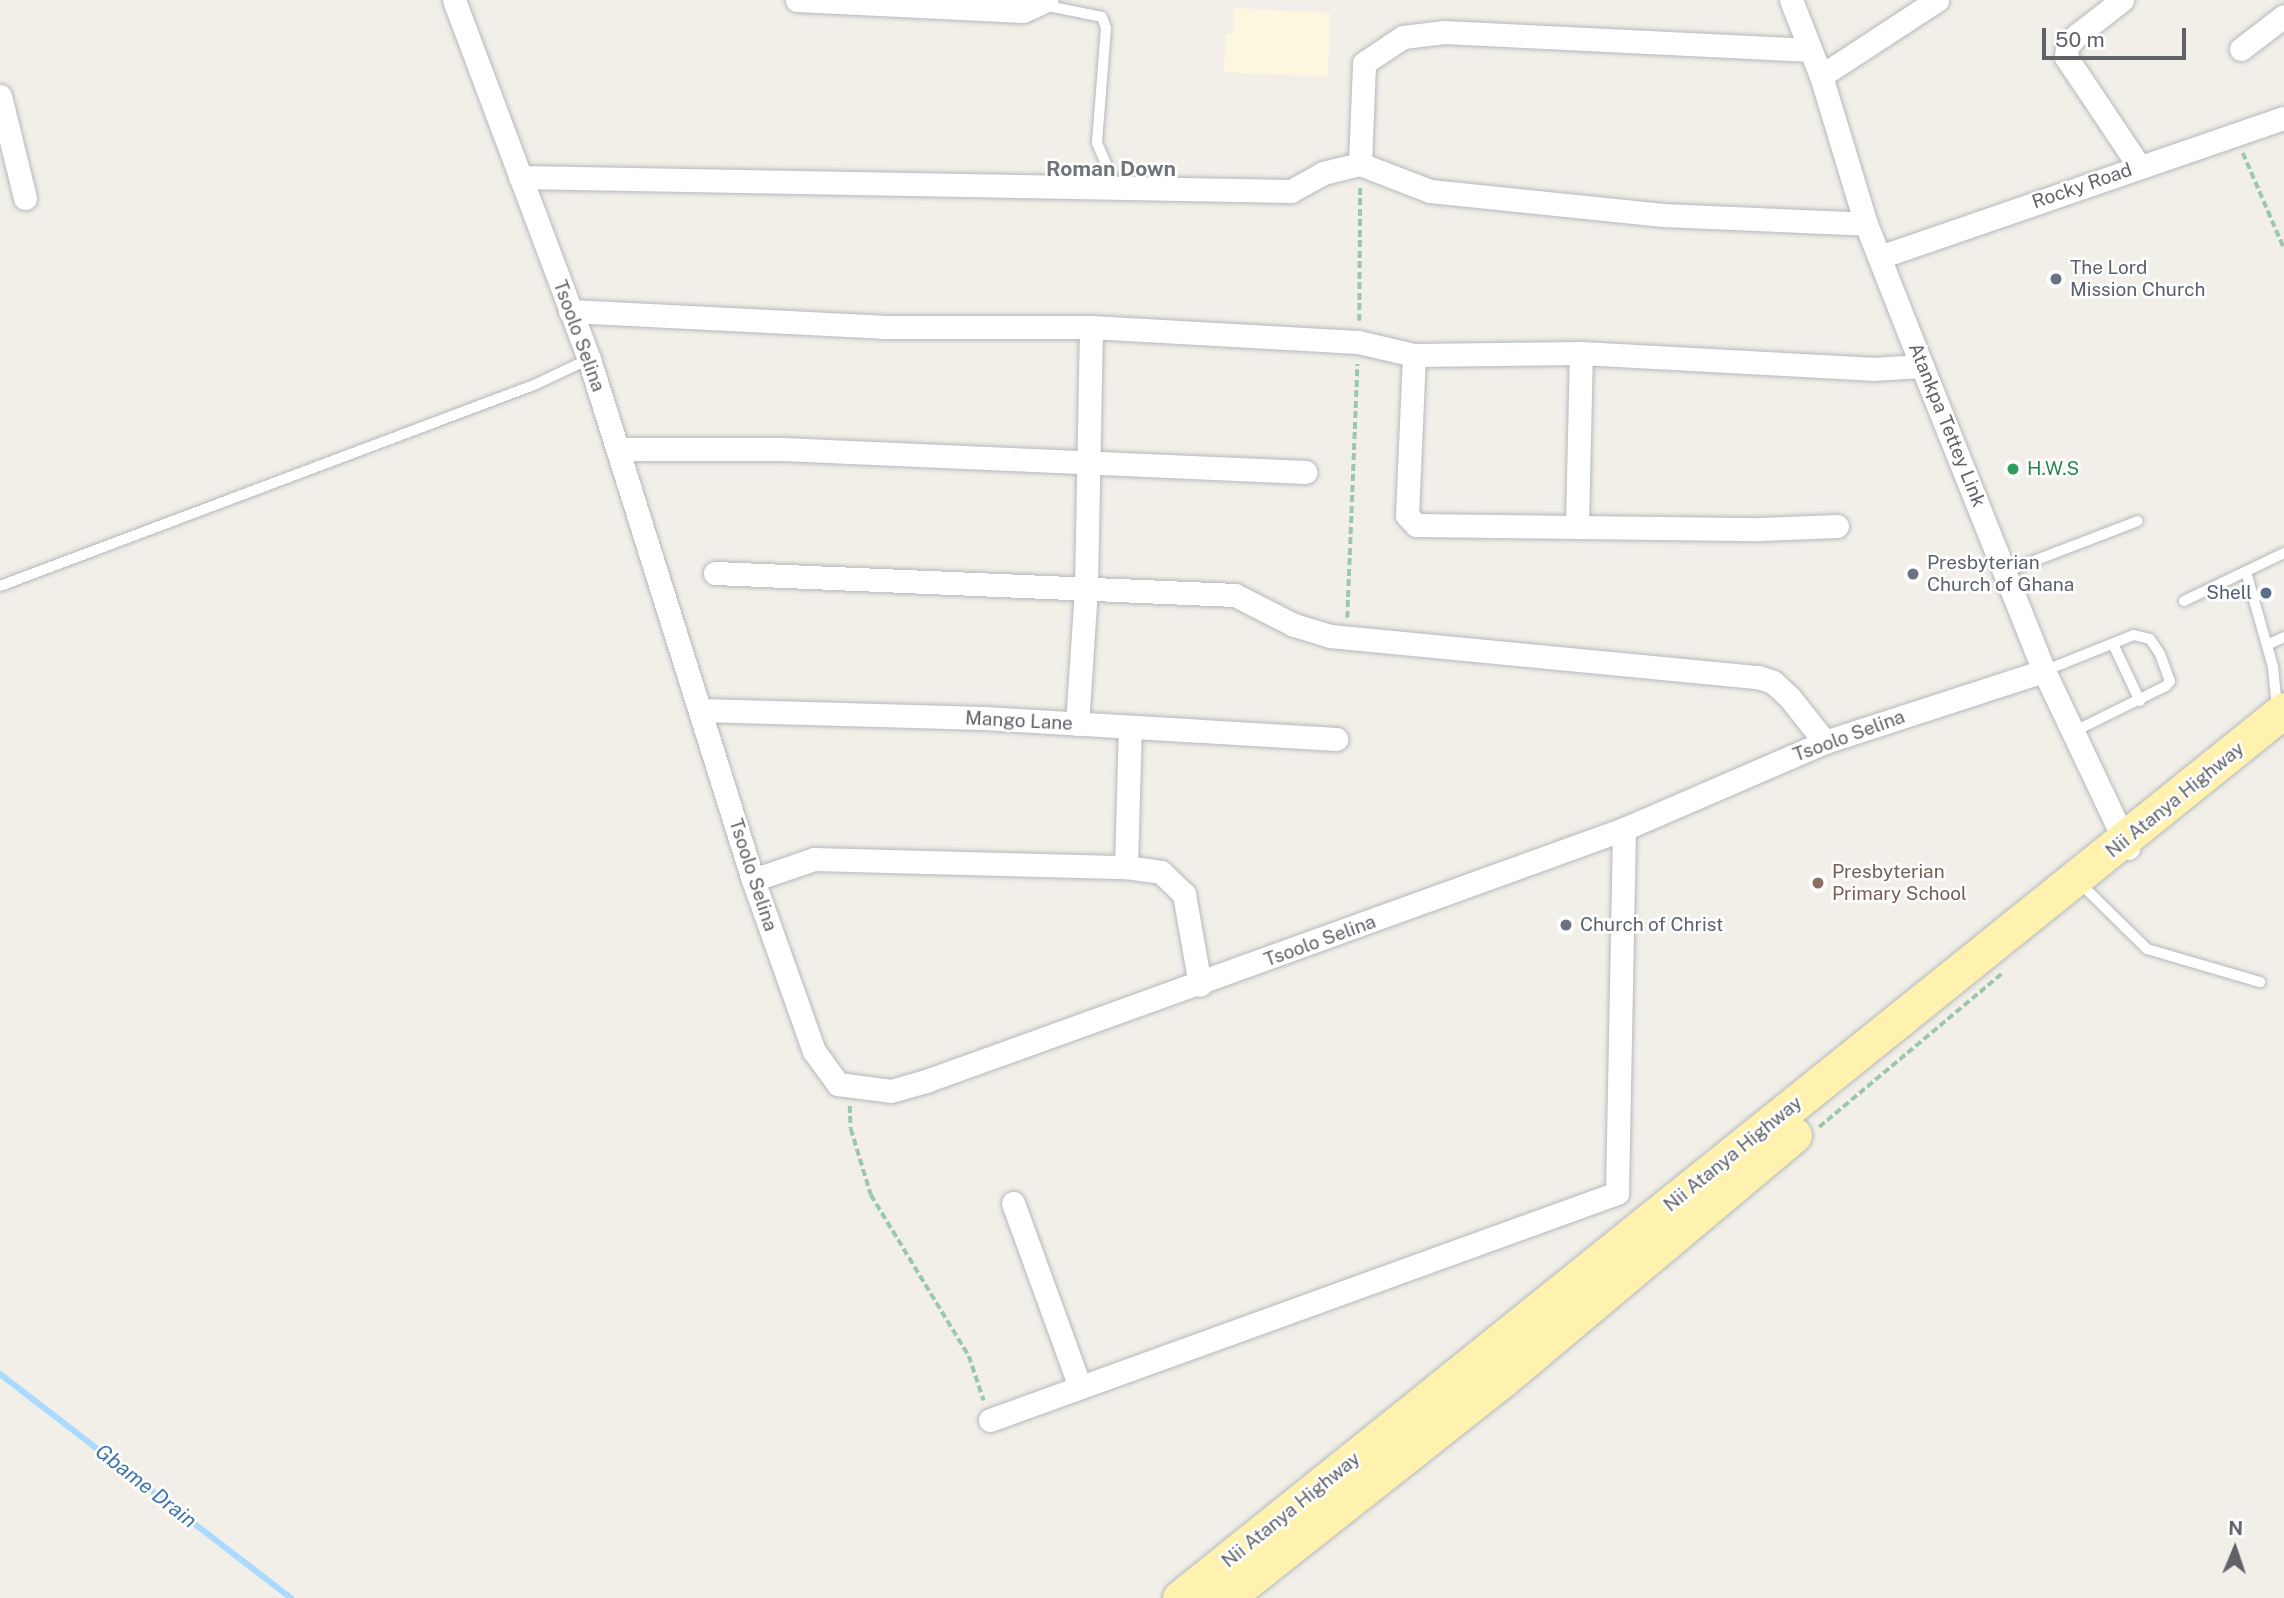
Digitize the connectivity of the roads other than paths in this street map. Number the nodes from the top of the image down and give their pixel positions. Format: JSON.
{"nodes":[{"id":1,"x":454,"y":0,"type":"edge"},
{"id":2,"x":797,"y":0,"type":"edge"},
{"id":3,"x":1791,"y":0,"type":"edge"},
{"id":4,"x":1937,"y":0,"type":"edge"},
{"id":5,"x":2122,"y":0,"type":"edge"},
{"id":6,"x":1045,"y":2,"type":"edge"},
{"id":7,"x":2284,"y":16,"type":"edge"},
{"id":8,"x":2241,"y":49,"type":"dead end"},
{"id":9,"x":1810,"y":50,"type":"junction"},
{"id":10,"x":1821,"y":76,"type":"junction"},
{"id":11,"x":0,"y":96,"type":"edge"},
{"id":12,"x":2284,"y":118,"type":"edge"},
{"id":13,"x":1360,"y":164,"type":"junction"},
{"id":14,"x":2140,"y":166,"type":"junction"},
{"id":15,"x":520,"y":177,"type":"junction"},
{"id":16,"x":1116,"y":187,"type":"junction"},
{"id":17,"x":25,"y":198,"type":"dead end"},
{"id":18,"x":1866,"y":224,"type":"junction"},
{"id":19,"x":1880,"y":257,"type":"junction"},
{"id":20,"x":570,"y":311,"type":"junction"},
{"id":21,"x":1091,"y":327,"type":"junction"},
{"id":22,"x":1581,"y":353,"type":"junction"},
{"id":23,"x":1414,"y":355,"type":"junction"},
{"id":24,"x":589,"y":359,"type":"junction"},
{"id":25,"x":1922,"y":366,"type":"junction"},
{"id":26,"x":618,"y":449,"type":"junction"},
{"id":27,"x":1089,"y":464,"type":"junction"},
{"id":28,"x":1305,"y":472,"type":"dead end"},
{"id":29,"x":2138,"y":521,"type":"dead end"},
{"id":30,"x":1577,"y":525,"type":"junction"},
{"id":31,"x":1837,"y":526,"type":"dead end"},
{"id":32,"x":2284,"y":553,"type":"edge"},
{"id":33,"x":2005,"y":572,"type":"junction"},
{"id":34,"x":2246,"y":572,"type":"junction"},
{"id":35,"x":715,"y":573,"type":"dead end"},
{"id":36,"x":0,"y":586,"type":"edge"},
{"id":37,"x":1086,"y":586,"type":"junction"},
{"id":38,"x":2184,"y":601,"type":"dead end"},
{"id":39,"x":2284,"y":637,"type":"edge"},
{"id":40,"x":2113,"y":644,"type":"junction"},
{"id":41,"x":2267,"y":645,"type":"junction"},
{"id":42,"x":2044,"y":671,"type":"junction"},
{"id":43,"x":2140,"y":701,"type":"junction"},
{"id":44,"x":702,"y":710,"type":"junction"},
{"id":45,"x":2282,"y":717,"type":"edge"},
{"id":46,"x":1077,"y":724,"type":"junction"},
{"id":47,"x":1130,"y":727,"type":"junction"},
{"id":48,"x":2071,"y":733,"type":"junction"},
{"id":49,"x":1336,"y":739,"type":"dead end"},
{"id":50,"x":1825,"y":742,"type":"junction"},
{"id":51,"x":1624,"y":829,"type":"junction"},
{"id":52,"x":2128,"y":847,"type":"junction"},
{"id":53,"x":1126,"y":867,"type":"junction"},
{"id":54,"x":753,"y":880,"type":"junction"},
{"id":55,"x":2087,"y":890,"type":"junction"},
{"id":56,"x":2260,"y":982,"type":"dead end"},
{"id":57,"x":1200,"y":985,"type":"junction"},
{"id":58,"x":1013,"y":1203,"type":"dead end"},
{"id":59,"x":1080,"y":1387,"type":"junction"},
{"id":60,"x":990,"y":1420,"type":"road end"},
{"id":61,"x":1180,"y":1598,"type":"edge"},
{"id":62,"x":1226,"y":1598,"type":"edge"}],
"edges":[{"from":1,"to":15,"type":"street","name":"Tsoolo Selina"},
{"from":2,"to":6,"type":"street"},
{"from":3,"to":9,"type":"street","name":"Atankpa Tettey Link"},
{"from":4,"to":10,"type":"street"},
{"from":5,"to":14,"type":"street"},
{"from":6,"to":16,"type":"lane"},
{"from":7,"to":8,"type":"street"},
{"from":9,"to":10,"type":"street","name":"Atankpa Tettey Link"},
{"from":9,"to":13,"type":"street"},
{"from":10,"to":18,"type":"street","name":"Atankpa Tettey Link"},
{"from":11,"to":17,"type":"street"},
{"from":12,"to":14,"type":"street","name":"Rocky Road"},
{"from":13,"to":16,"type":"street"},
{"from":13,"to":18,"type":"street"},
{"from":14,"to":19,"type":"street","name":"Rocky Road"},
{"from":15,"to":16,"type":"street"},
{"from":15,"to":20,"type":"street","name":"Tsoolo Selina"},
{"from":18,"to":19,"type":"street","name":"Atankpa Tettey Link"},
{"from":19,"to":25,"type":"street","name":"Atankpa Tettey Link"},
{"from":20,"to":21,"type":"street"},
{"from":20,"to":24,"type":"street","name":"Tsoolo Selina"},
{"from":21,"to":23,"type":"street"},
{"from":21,"to":27,"type":"street"},
{"from":22,"to":23,"type":"street"},
{"from":22,"to":25,"type":"street"},
{"from":22,"to":30,"type":"street"},
{"from":23,"to":30,"type":"street"},
{"from":24,"to":26,"type":"street","name":"Tsoolo Selina"},
{"from":24,"to":36,"type":"lane"},
{"from":25,"to":33,"type":"street","name":"Atankpa Tettey Link"},
{"from":26,"to":27,"type":"street"},
{"from":26,"to":44,"type":"street","name":"Tsoolo Selina"},
{"from":27,"to":28,"type":"street"},
{"from":27,"to":37,"type":"street"},
{"from":29,"to":33,"type":"lane"},
{"from":30,"to":31,"type":"street"},
{"from":32,"to":34,"type":"lane"},
{"from":33,"to":42,"type":"street","name":"Atankpa Tettey Link"},
{"from":34,"to":38,"type":"lane"},
{"from":34,"to":41,"type":"lane"},
{"from":35,"to":37,"type":"street"},
{"from":37,"to":46,"type":"street"},
{"from":37,"to":50,"type":"street"},
{"from":39,"to":41,"type":"lane"},
{"from":40,"to":42,"type":"lane"},
{"from":40,"to":43,"type":"lane"},
{"from":40,"to":43,"type":"lane"},
{"from":41,"to":45,"type":"lane"},
{"from":42,"to":48,"type":"street","name":"Atankpa Tettey Link"},
{"from":42,"to":50,"type":"street","name":"Tsoolo Selina"},
{"from":43,"to":48,"type":"lane"},
{"from":44,"to":46,"type":"street","name":"Mango Lane"},
{"from":44,"to":54,"type":"street","name":"Tsoolo Selina"},
{"from":45,"to":52,"type":"main road","name":"Nii Atanya Highway"},
{"from":46,"to":47,"type":"street","name":"Mango Lane"},
{"from":47,"to":49,"type":"street","name":"Mango Lane"},
{"from":47,"to":53,"type":"street"},
{"from":48,"to":52,"type":"street","name":"Atankpa Tettey Link"},
{"from":50,"to":51,"type":"street","name":"Tsoolo Selina"},
{"from":51,"to":57,"type":"street","name":"Tsoolo Selina"},
{"from":51,"to":59,"type":"street"},
{"from":52,"to":55,"type":"main road"},
{"from":52,"to":61,"type":"main road","name":"Nii Atanya Highway"},
{"from":53,"to":54,"type":"street"},
{"from":53,"to":57,"type":"street"},
{"from":54,"to":57,"type":"street","name":"Tsoolo Selina"},
{"from":55,"to":56,"type":"lane"},
{"from":55,"to":62,"type":"main road"},
{"from":58,"to":59,"type":"street"},
{"from":59,"to":60,"type":"street"}]}
